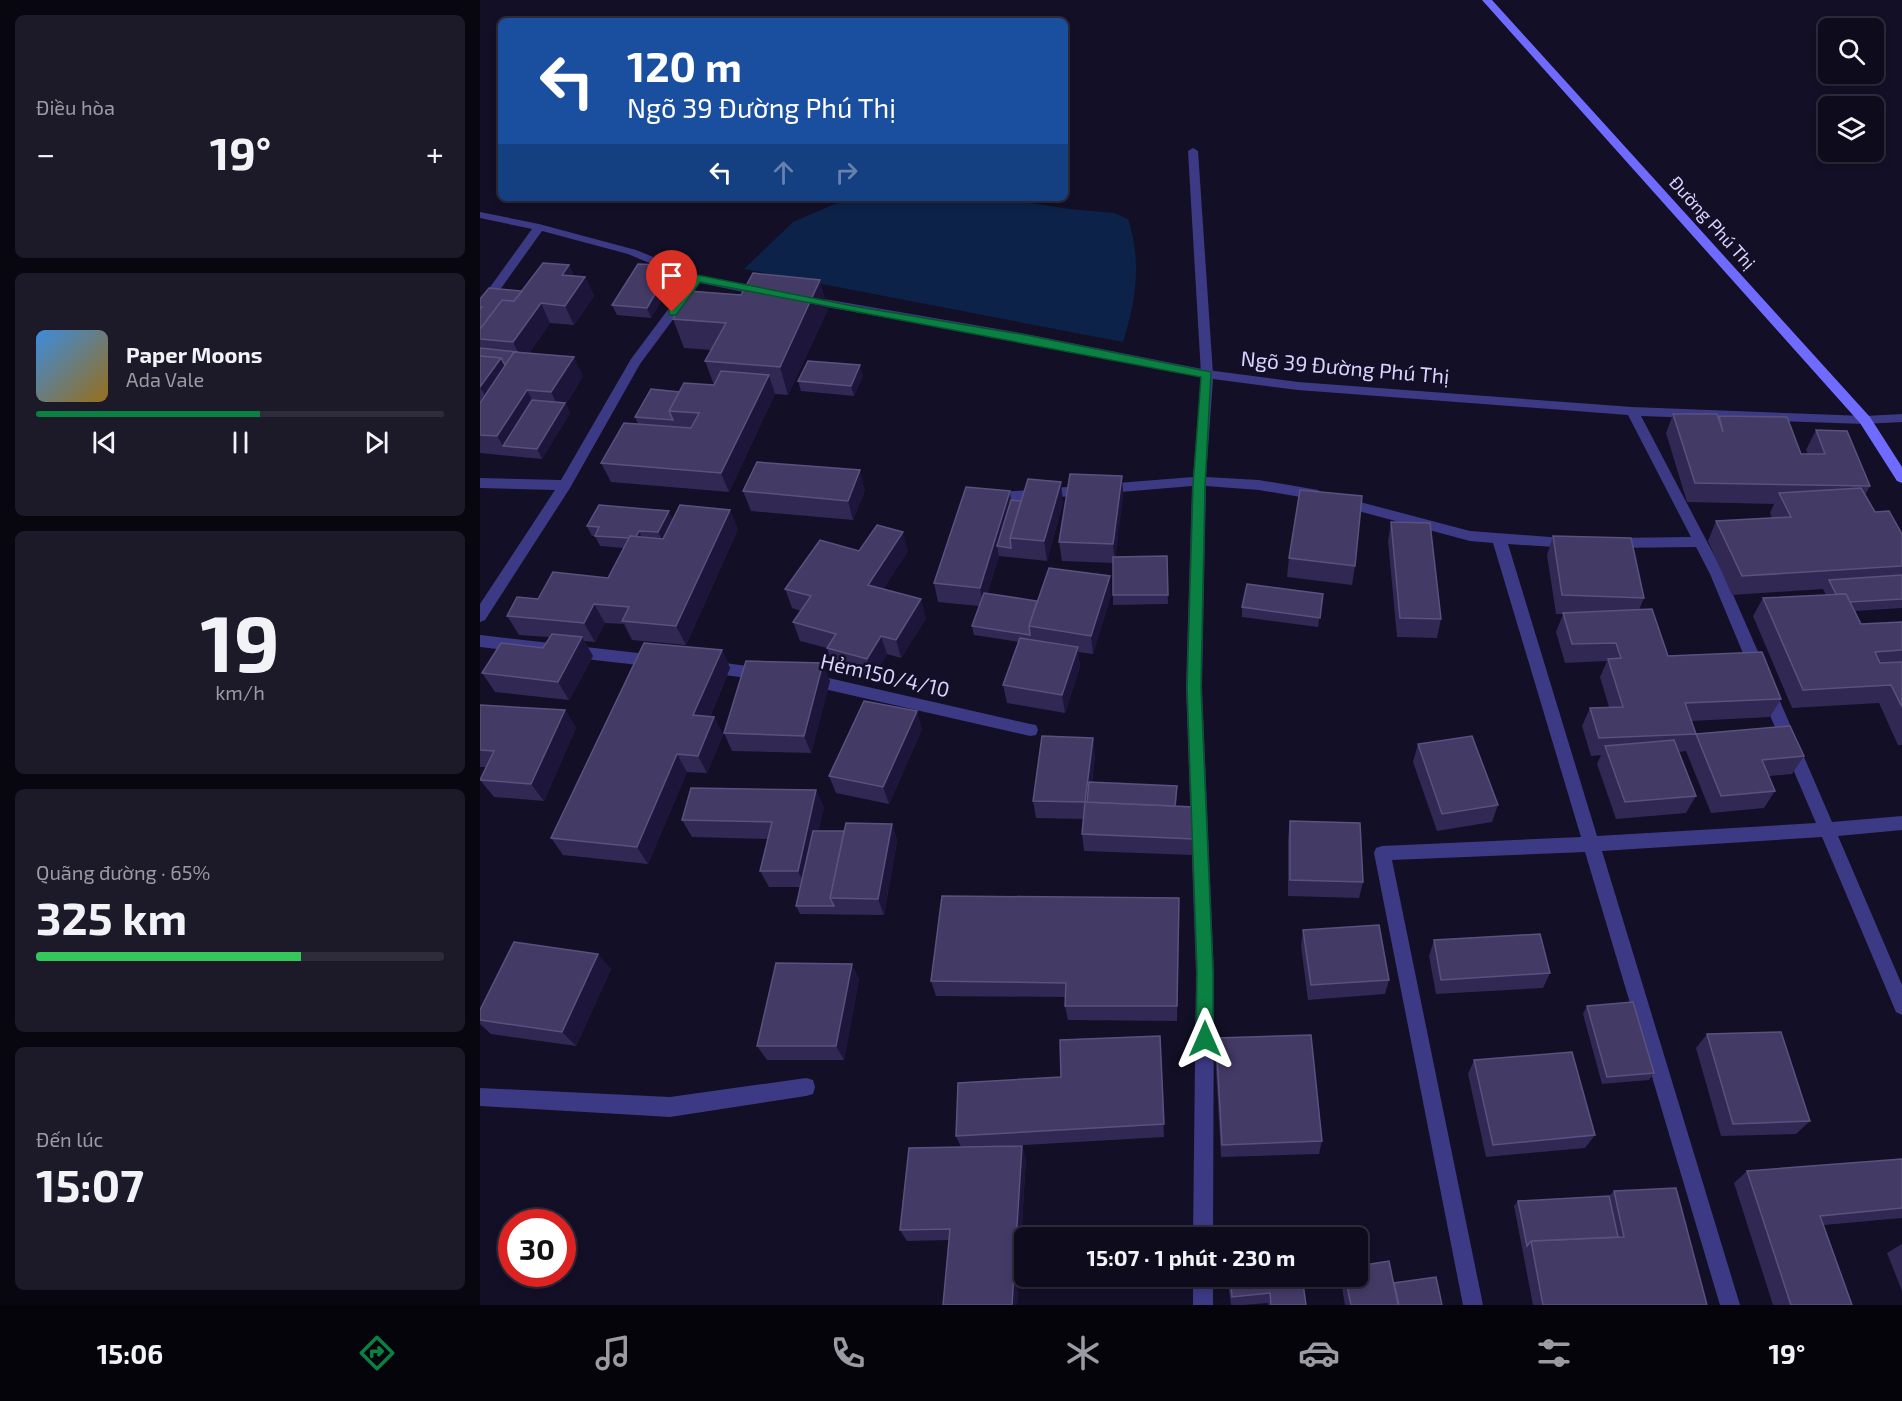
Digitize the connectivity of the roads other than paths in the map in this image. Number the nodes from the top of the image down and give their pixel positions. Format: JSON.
{"nodes":[{"id":1,"x":1486,"y":0,"type":"edge"},
{"id":2,"x":1193,"y":152,"type":"dead end"},
{"id":3,"x":480,"y":215,"type":"edge"},
{"id":4,"x":539,"y":227,"type":"junction"},
{"id":5,"x":697,"y":279,"type":"junction"},
{"id":6,"x":775,"y":294,"type":"edge"},
{"id":7,"x":798,"y":298,"type":"edge"},
{"id":8,"x":480,"y":309,"type":"edge"},
{"id":9,"x":1207,"y":374,"type":"junction"},
{"id":10,"x":1632,"y":411,"type":"junction"},
{"id":11,"x":1902,"y":418,"type":"edge"},
{"id":12,"x":1865,"y":420,"type":"junction"},
{"id":13,"x":1902,"y":478,"type":"edge"},
{"id":14,"x":1200,"y":481,"type":"junction"},
{"id":15,"x":480,"y":483,"type":"edge"},
{"id":16,"x":565,"y":485,"type":"junction"},
{"id":17,"x":975,"y":499,"type":"edge"},
{"id":18,"x":1499,"y":538,"type":"junction"},
{"id":19,"x":1700,"y":542,"type":"junction"},
{"id":20,"x":480,"y":616,"type":"edge"},
{"id":21,"x":480,"y":640,"type":"edge"},
{"id":22,"x":668,"y":662,"type":"edge"},
{"id":23,"x":689,"y":665,"type":"edge"},
{"id":24,"x":778,"y":676,"type":"edge"},
{"id":25,"x":800,"y":679,"type":"edge"},
{"id":26,"x":1030,"y":730,"type":"dead end"},
{"id":27,"x":1902,"y":823,"type":"edge"},
{"id":28,"x":1827,"y":830,"type":"junction"},
{"id":29,"x":1591,"y":844,"type":"junction"},
{"id":30,"x":1902,"y":1006,"type":"edge"},
{"id":31,"x":807,"y":1087,"type":"dead end"},
{"id":32,"x":480,"y":1097,"type":"edge"},
{"id":33,"x":1203,"y":1227,"type":"edge"},
{"id":34,"x":1203,"y":1287,"type":"edge"},
{"id":35,"x":1203,"y":1305,"type":"edge"},
{"id":36,"x":1473,"y":1305,"type":"edge"},
{"id":37,"x":1730,"y":1305,"type":"edge"}],
"edges":[{"from":1,"to":12,"type":"street","name":"Đường Phú Thị"},
{"from":2,"to":9,"type":"street"},
{"from":3,"to":4,"type":"street"},
{"from":4,"to":5,"type":"street"},
{"from":4,"to":8,"type":"street"},
{"from":5,"to":6,"type":"street"},
{"from":5,"to":16,"type":"street"},
{"from":7,"to":9,"type":"street","name":"Ngõ 39 Đường Phú Thị"},
{"from":9,"to":10,"type":"street","name":"Ngõ 39 Đường Phú Thị"},
{"from":9,"to":14,"type":"street"},
{"from":10,"to":12,"type":"street","name":"Ngõ 39 Đường Phú Thị"},
{"from":10,"to":19,"type":"street"},
{"from":11,"to":12,"type":"street","name":"Ngõ 39 Đường Phú Thị"},
{"from":12,"to":13,"type":"street","name":"Đường Phú Thị"},
{"from":14,"to":17,"type":"street"},
{"from":14,"to":18,"type":"street"},
{"from":14,"to":33,"type":"street"},
{"from":15,"to":16,"type":"street"},
{"from":16,"to":20,"type":"street"},
{"from":18,"to":19,"type":"street"},
{"from":18,"to":29,"type":"street"},
{"from":19,"to":28,"type":"street"},
{"from":21,"to":22,"type":"street"},
{"from":23,"to":24,"type":"street"},
{"from":25,"to":26,"type":"street","name":"Hẻm150/4/10"},
{"from":27,"to":28,"type":"street"},
{"from":28,"to":29,"type":"street"},
{"from":28,"to":30,"type":"street"},
{"from":29,"to":36,"type":"street"},
{"from":29,"to":37,"type":"street"},
{"from":31,"to":32,"type":"street"},
{"from":34,"to":35,"type":"street"}]}
